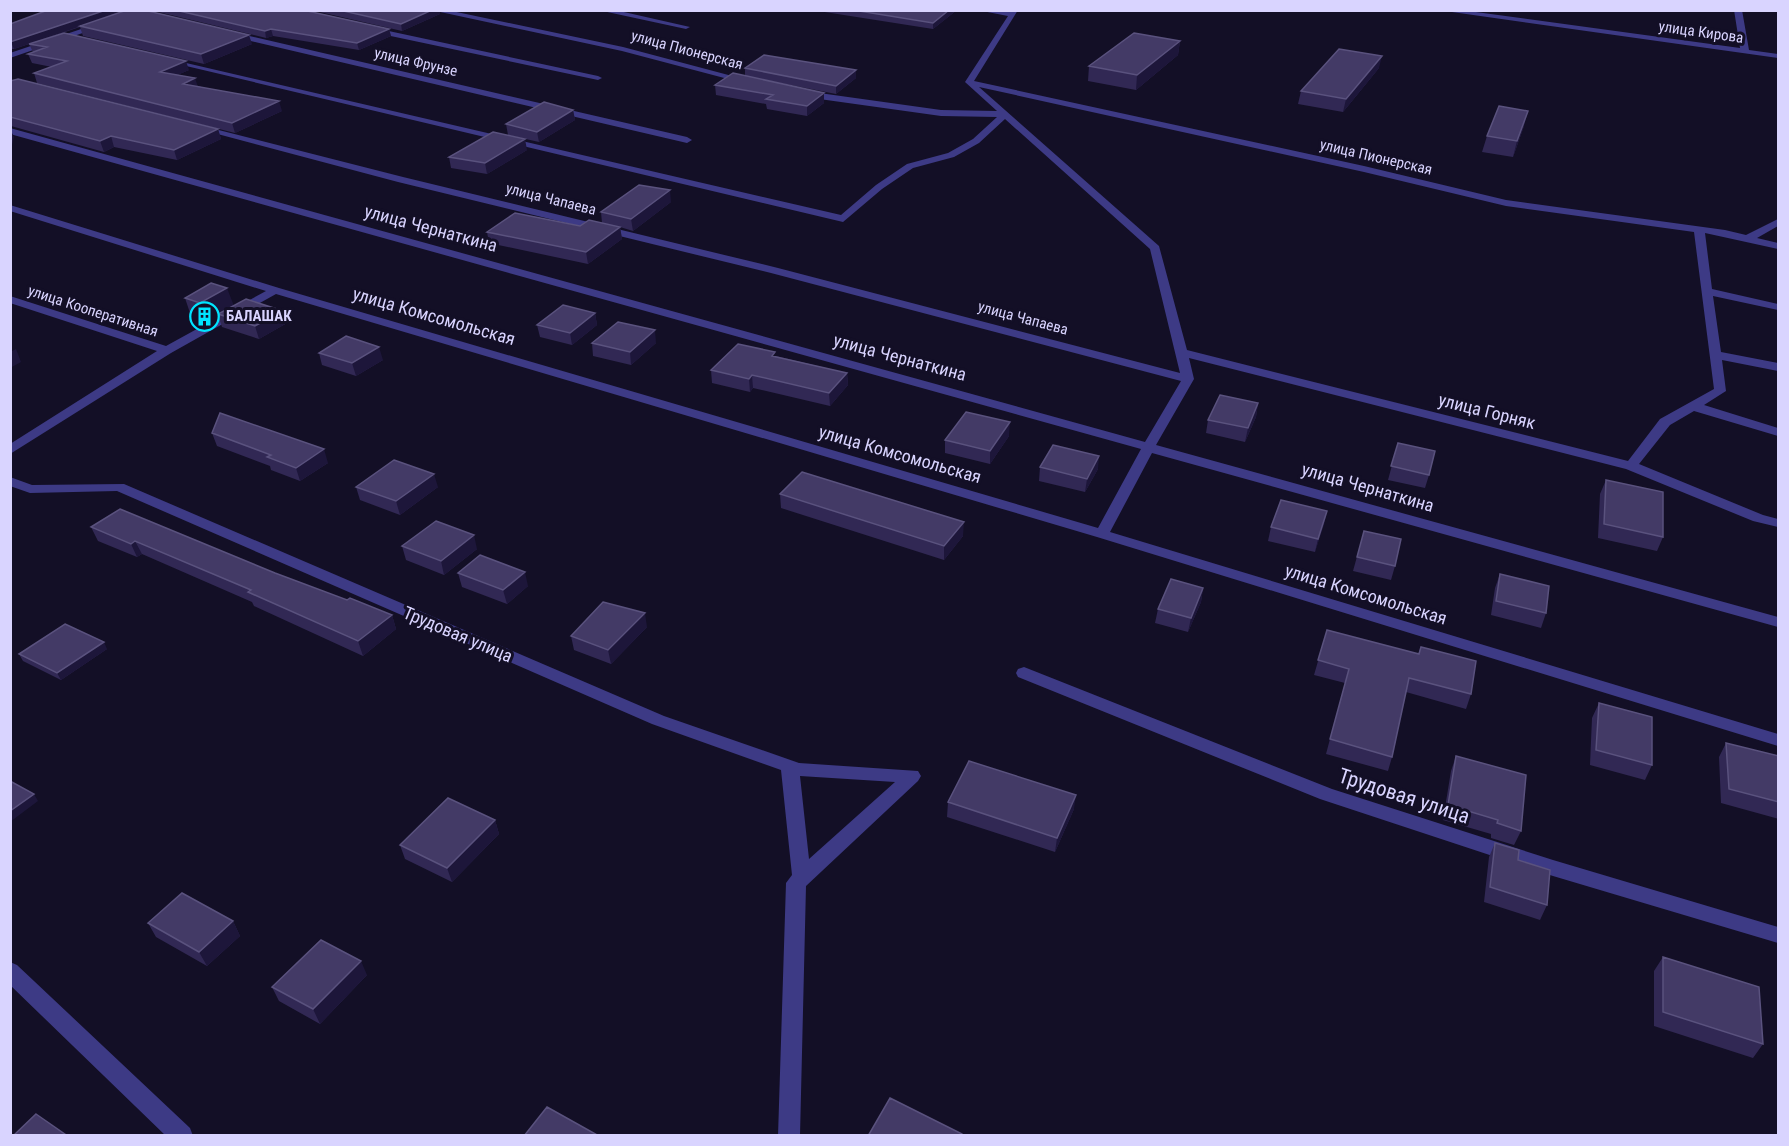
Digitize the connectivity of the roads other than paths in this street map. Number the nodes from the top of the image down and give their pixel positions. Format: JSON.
{"nodes":[{"id":1,"x":434,"y":10,"type":"edge"},
{"id":2,"x":601,"y":10,"type":"edge"},
{"id":3,"x":980,"y":10,"type":"edge"},
{"id":4,"x":1441,"y":10,"type":"edge"},
{"id":5,"x":1738,"y":10,"type":"edge"},
{"id":6,"x":1014,"y":12,"type":"edge"},
{"id":7,"x":108,"y":23,"type":"edge"},
{"id":8,"x":686,"y":27,"type":"dead end"},
{"id":9,"x":366,"y":28,"type":"edge"},
{"id":10,"x":219,"y":31,"type":"edge"},
{"id":11,"x":67,"y":37,"type":"junction"},
{"id":12,"x":90,"y":42,"type":"edge"},
{"id":13,"x":1745,"y":52,"type":"junction"},
{"id":14,"x":10,"y":56,"type":"edge"},
{"id":15,"x":1779,"y":56,"type":"edge"},
{"id":16,"x":160,"y":59,"type":"edge"},
{"id":17,"x":598,"y":78,"type":"dead end"},
{"id":18,"x":969,"y":82,"type":"junction"},
{"id":19,"x":756,"y":83,"type":"edge"},
{"id":20,"x":790,"y":91,"type":"edge"},
{"id":21,"x":1005,"y":114,"type":"junction"},
{"id":22,"x":183,"y":124,"type":"edge"},
{"id":23,"x":10,"y":131,"type":"edge"},
{"id":24,"x":687,"y":140,"type":"dead end"},
{"id":25,"x":10,"y":208,"type":"edge"},
{"id":26,"x":1779,"y":222,"type":"edge"},
{"id":27,"x":1699,"y":230,"type":"junction"},
{"id":28,"x":1747,"y":239,"type":"junction"},
{"id":29,"x":1779,"y":246,"type":"edge"},
{"id":30,"x":275,"y":290,"type":"junction"},
{"id":31,"x":1707,"y":291,"type":"junction"},
{"id":32,"x":10,"y":300,"type":"edge"},
{"id":33,"x":1779,"y":307,"type":"edge"},
{"id":34,"x":167,"y":350,"type":"junction"},
{"id":35,"x":1181,"y":352,"type":"junction"},
{"id":36,"x":1716,"y":355,"type":"junction"},
{"id":37,"x":1779,"y":367,"type":"edge"},
{"id":38,"x":1188,"y":379,"type":"junction"},
{"id":39,"x":1692,"y":406,"type":"junction"},
{"id":40,"x":1779,"y":432,"type":"edge"},
{"id":41,"x":10,"y":436,"type":"edge"},
{"id":42,"x":25,"y":443,"type":"junction"},
{"id":43,"x":1149,"y":446,"type":"junction"},
{"id":44,"x":10,"y":450,"type":"edge"},
{"id":45,"x":1631,"y":466,"type":"junction"},
{"id":46,"x":10,"y":481,"type":"edge"},
{"id":47,"x":1779,"y":523,"type":"edge"},
{"id":48,"x":1101,"y":534,"type":"junction"},
{"id":49,"x":1779,"y":622,"type":"edge"},
{"id":50,"x":1024,"y":673,"type":"dead end"},
{"id":51,"x":1779,"y":740,"type":"edge"},
{"id":52,"x":789,"y":767,"type":"junction"},
{"id":53,"x":802,"y":877,"type":"junction"},
{"id":54,"x":1779,"y":935,"type":"edge"},
{"id":55,"x":10,"y":971,"type":"edge"},
{"id":56,"x":182,"y":1136,"type":"edge"},
{"id":57,"x":789,"y":1136,"type":"edge"}],
"edges":[{"from":1,"to":19,"type":"street","name":"улица Пионерская"},
{"from":2,"to":8,"type":"street","name":"улица Пионерская"},
{"from":3,"to":6,"type":"street"},
{"from":4,"to":13,"type":"street","name":"улица Кирова"},
{"from":5,"to":13,"type":"street"},
{"from":6,"to":18,"type":"street"},
{"from":7,"to":11,"type":"street"},
{"from":9,"to":17,"type":"street","name":"улица Фрунзе"},
{"from":10,"to":24,"type":"street","name":"улица Фрунзе"},
{"from":11,"to":12,"type":"street"},
{"from":11,"to":14,"type":"street"},
{"from":13,"to":15,"type":"street","name":"улица Кирова"},
{"from":16,"to":21,"type":"street"},
{"from":18,"to":21,"type":"street"},
{"from":18,"to":27,"type":"street","name":"улица Пионерская"},
{"from":20,"to":21,"type":"street"},
{"from":21,"to":35,"type":"street"},
{"from":22,"to":38,"type":"street","name":"улица Чапаева"},
{"from":23,"to":43,"type":"street","name":"улица Чернаткина"},
{"from":25,"to":30,"type":"street","name":"улица Комсомольская"},
{"from":26,"to":28,"type":"street"},
{"from":27,"to":28,"type":"street","name":"улица Пионерская"},
{"from":27,"to":31,"type":"street"},
{"from":28,"to":29,"type":"street","name":"улица Пионерская"},
{"from":30,"to":34,"type":"street"},
{"from":30,"to":48,"type":"street","name":"улица Комсомольская"},
{"from":31,"to":33,"type":"street"},
{"from":31,"to":36,"type":"street"},
{"from":32,"to":34,"type":"street","name":"улица Кооперативная"},
{"from":34,"to":42,"type":"street"},
{"from":35,"to":38,"type":"street"},
{"from":35,"to":45,"type":"street","name":"улица Горняк"},
{"from":36,"to":37,"type":"street"},
{"from":36,"to":39,"type":"street"},
{"from":38,"to":43,"type":"street"},
{"from":39,"to":40,"type":"street"},
{"from":39,"to":45,"type":"street"},
{"from":41,"to":42,"type":"street"},
{"from":42,"to":44,"type":"street"},
{"from":43,"to":48,"type":"street"},
{"from":43,"to":49,"type":"street","name":"улица Чернаткина"},
{"from":45,"to":47,"type":"street","name":"улица Горняк"},
{"from":46,"to":52,"type":"street","name":"Трудовая улица"},
{"from":48,"to":51,"type":"street","name":"улица Комсомольская"},
{"from":50,"to":54,"type":"street","name":"Трудовая улица"},
{"from":52,"to":53,"type":"street"},
{"from":52,"to":53,"type":"street","name":"Трудовая улица"},
{"from":53,"to":57,"type":"street"},
{"from":55,"to":56,"type":"street"}]}
